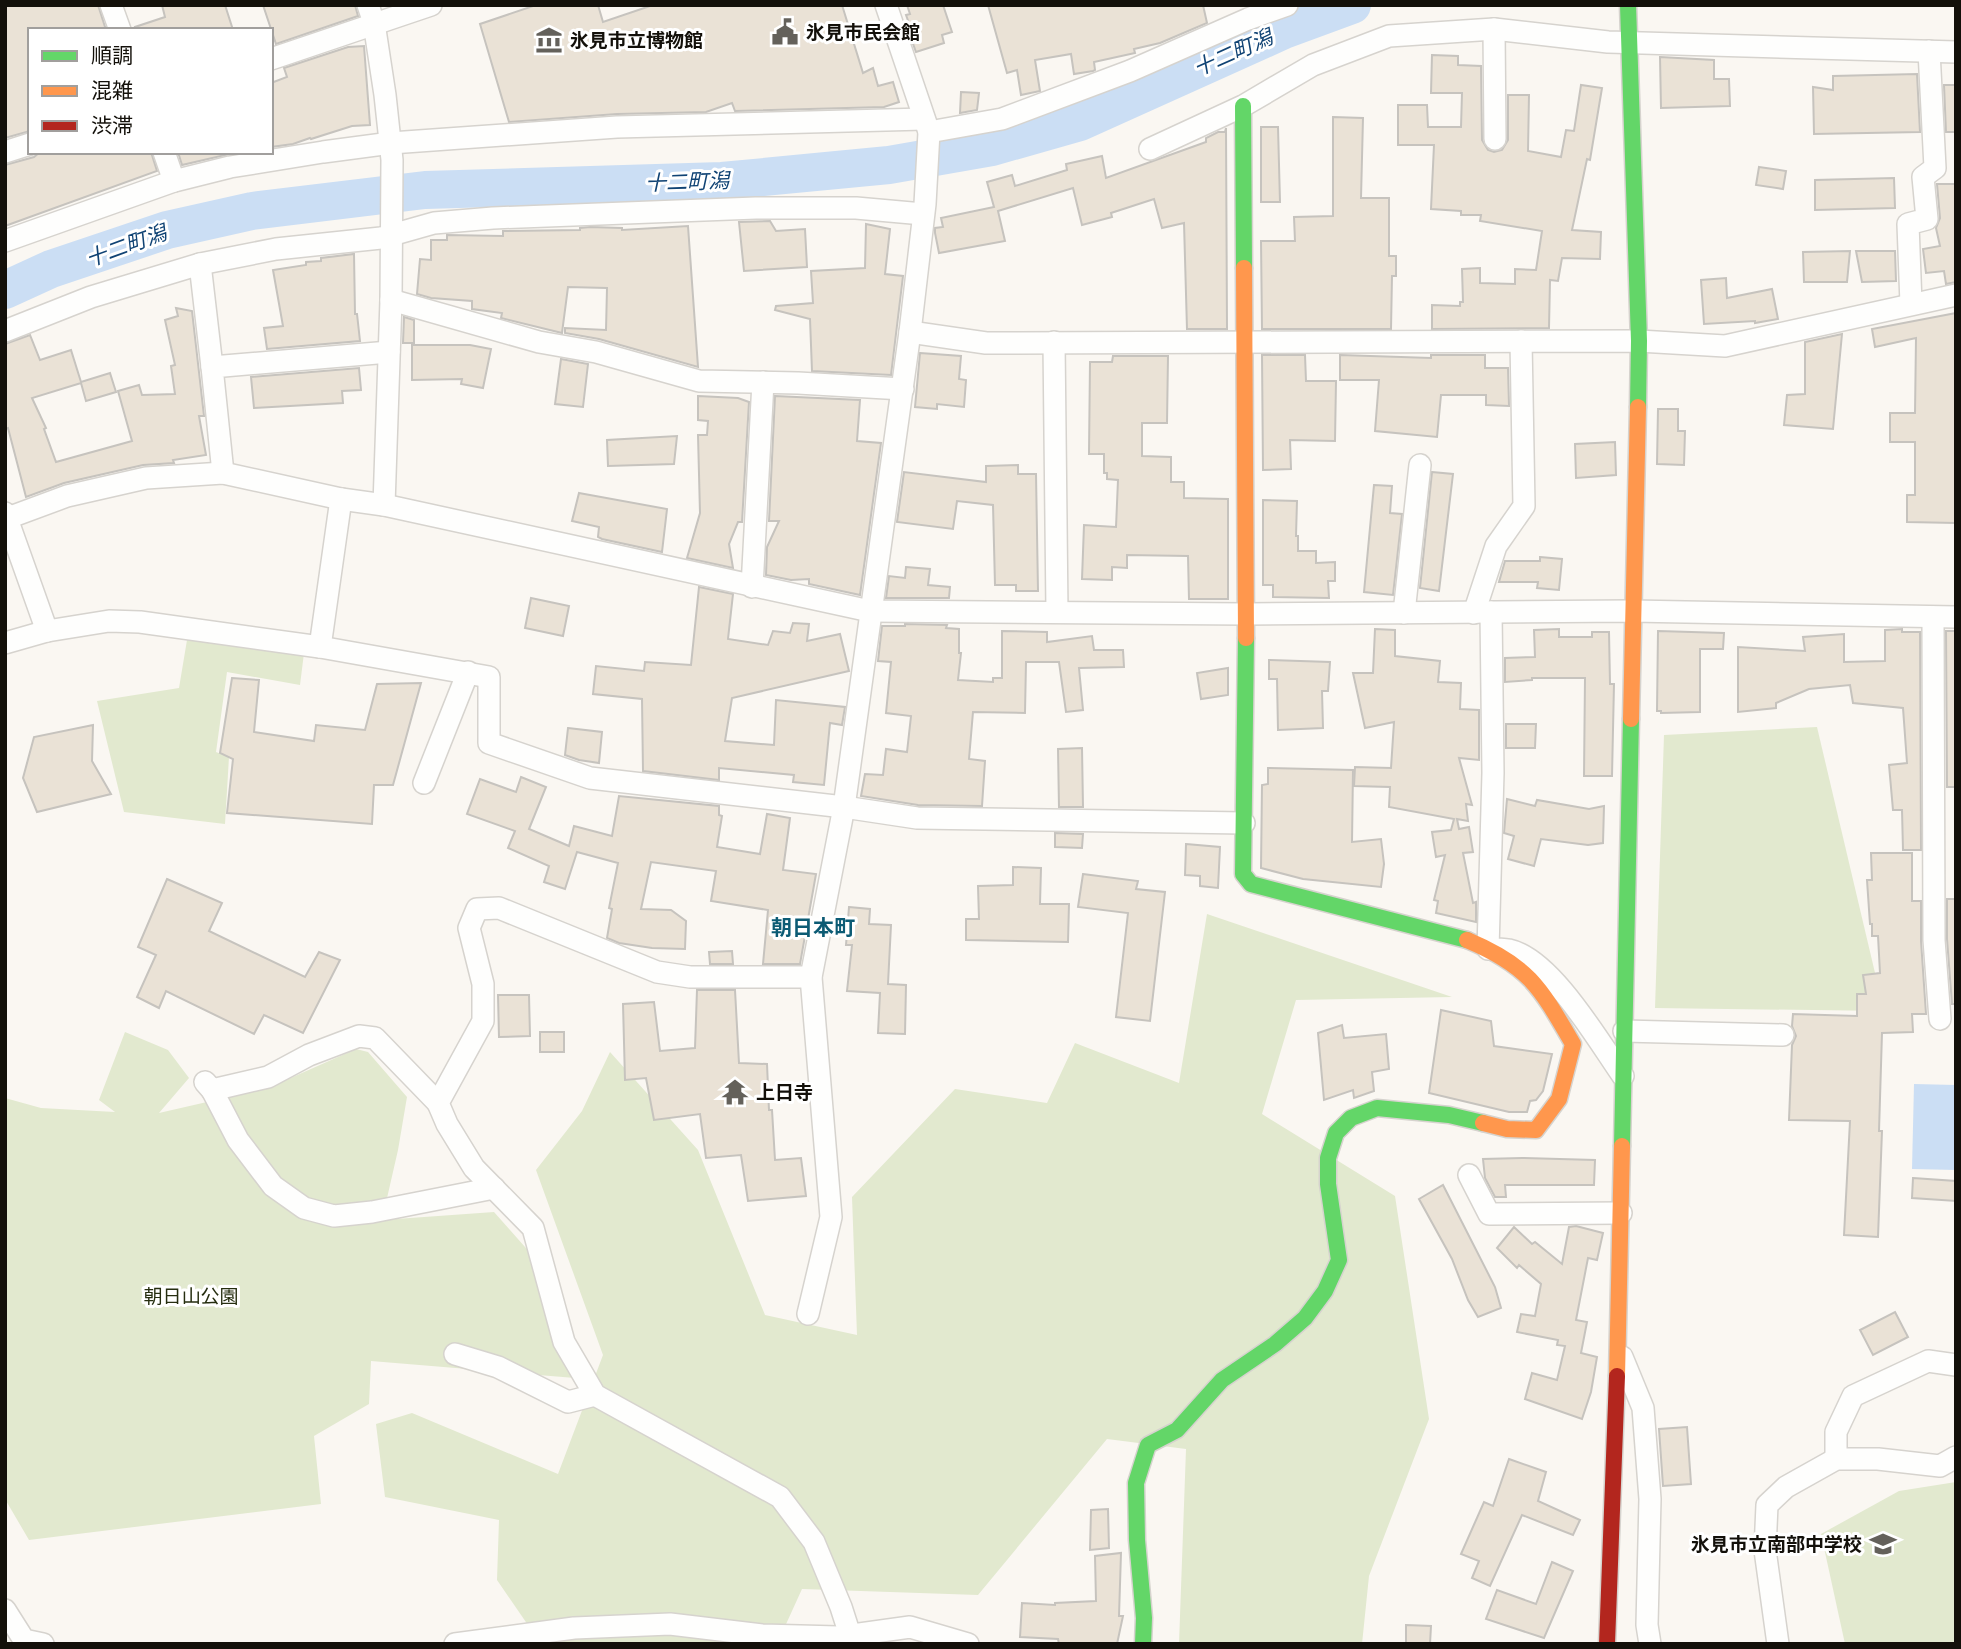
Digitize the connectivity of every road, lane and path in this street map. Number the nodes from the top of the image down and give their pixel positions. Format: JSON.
{"nodes":[{"id":1,"x":111,"y":5,"type":"edge"},
{"id":2,"x":430,"y":5,"type":"edge"},
{"id":3,"x":886,"y":5,"type":"edge"},
{"id":4,"x":1628,"y":5,"type":"edge"},
{"id":5,"x":1280,"y":7,"type":"edge"},
{"id":6,"x":371,"y":14,"type":"edge"},
{"id":7,"x":119,"y":28,"type":"edge"},
{"id":8,"x":1494,"y":29,"type":"junction"},
{"id":9,"x":1628,"y":37,"type":"junction"},
{"id":10,"x":1929,"y":51,"type":"junction"},
{"id":11,"x":1956,"y":52,"type":"edge"},
{"id":12,"x":273,"y":58,"type":"edge"},
{"id":13,"x":1243,"y":106,"type":"junction"},
{"id":14,"x":927,"y":125,"type":"junction"},
{"id":15,"x":1495,"y":139,"type":"dead end"},
{"id":16,"x":28,"y":145,"type":"edge"},
{"id":17,"x":1150,"y":149,"type":"dead end"},
{"id":18,"x":5,"y":152,"type":"edge"},
{"id":19,"x":392,"y":152,"type":"junction"},
{"id":20,"x":165,"y":154,"type":"edge"},
{"id":21,"x":174,"y":181,"type":"junction"},
{"id":22,"x":924,"y":209,"type":"junction"},
{"id":23,"x":392,"y":230,"type":"junction"},
{"id":24,"x":5,"y":241,"type":"edge"},
{"id":25,"x":200,"y":264,"type":"junction"},
{"id":26,"x":1956,"y":295,"type":"edge"},
{"id":27,"x":391,"y":300,"type":"junction"},
{"id":28,"x":1910,"y":304,"type":"junction"},
{"id":29,"x":5,"y":331,"type":"edge"},
{"id":30,"x":910,"y":332,"type":"junction"},
{"id":31,"x":1244,"y":341,"type":"junction"},
{"id":32,"x":1521,"y":341,"type":"junction"},
{"id":33,"x":1639,"y":341,"type":"junction"},
{"id":34,"x":1054,"y":342,"type":"junction"},
{"id":35,"x":389,"y":352,"type":"junction"},
{"id":36,"x":212,"y":367,"type":"junction"},
{"id":37,"x":763,"y":382,"type":"junction"},
{"id":38,"x":903,"y":389,"type":"junction"},
{"id":39,"x":1420,"y":465,"type":"dead end"},
{"id":40,"x":223,"y":473,"type":"junction"},
{"id":41,"x":341,"y":499,"type":"junction"},
{"id":42,"x":384,"y":506,"type":"junction"},
{"id":43,"x":6,"y":517,"type":"edge"},
{"id":44,"x":752,"y":587,"type":"junction"},
{"id":45,"x":870,"y":611,"type":"junction"},
{"id":46,"x":1632,"y":611,"type":"junction"},
{"id":47,"x":1057,"y":612,"type":"junction"},
{"id":48,"x":1404,"y":613,"type":"junction"},
{"id":49,"x":1482,"y":613,"type":"junction"},
{"id":50,"x":1246,"y":614,"type":"junction"},
{"id":51,"x":1933,"y":617,"type":"junction"},
{"id":52,"x":1956,"y":617,"type":"edge"},
{"id":53,"x":47,"y":631,"type":"junction"},
{"id":54,"x":5,"y":643,"type":"edge"},
{"id":55,"x":320,"y":647,"type":"junction"},
{"id":56,"x":468,"y":672,"type":"junction"},
{"id":57,"x":424,"y":783,"type":"dead end"},
{"id":58,"x":844,"y":807,"type":"junction"},
{"id":59,"x":1244,"y":823,"type":"junction"},
{"id":60,"x":1488,"y":949,"type":"junction"},
{"id":61,"x":811,"y":977,"type":"junction"},
{"id":62,"x":1940,"y":1019,"type":"dead end"},
{"id":63,"x":1624,"y":1031,"type":"junction"},
{"id":64,"x":1783,"y":1035,"type":"dead end"},
{"id":65,"x":1623,"y":1076,"type":"junction"},
{"id":66,"x":438,"y":1102,"type":"junction"},
{"id":67,"x":1469,"y":1175,"type":"dead end"},
{"id":68,"x":494,"y":1188,"type":"junction"},
{"id":69,"x":1621,"y":1213,"type":"junction"},
{"id":70,"x":808,"y":1314,"type":"dead end"},
{"id":71,"x":1618,"y":1348,"type":"junction"},
{"id":72,"x":455,"y":1354,"type":"dead end"},
{"id":73,"x":1956,"y":1365,"type":"edge"},
{"id":74,"x":595,"y":1395,"type":"junction"},
{"id":75,"x":1956,"y":1457,"type":"edge"},
{"id":76,"x":1836,"y":1460,"type":"junction"},
{"id":77,"x":5,"y":1610,"type":"edge"},
{"id":78,"x":842,"y":1639,"type":"edge"},
{"id":79,"x":43,"y":1644,"type":"edge"},
{"id":80,"x":455,"y":1644,"type":"edge"},
{"id":81,"x":968,"y":1644,"type":"edge"},
{"id":82,"x":1143,"y":1644,"type":"edge"},
{"id":83,"x":1607,"y":1644,"type":"edge"},
{"id":84,"x":1650,"y":1644,"type":"edge"},
{"id":85,"x":1778,"y":1644,"type":"edge"}],
"edges":[{"from":1,"to":7,"type":"street"},
{"from":2,"to":6,"type":"street"},
{"from":3,"to":14,"type":"street"},
{"from":4,"to":9,"type":"street"},
{"from":5,"to":14,"type":"street"},
{"from":6,"to":12,"type":"street"},
{"from":6,"to":19,"type":"street"},
{"from":8,"to":9,"type":"street"},
{"from":8,"to":13,"type":"street"},
{"from":8,"to":15,"type":"street"},
{"from":9,"to":10,"type":"street"},
{"from":9,"to":33,"type":"street"},
{"from":10,"to":11,"type":"street"},
{"from":10,"to":28,"type":"street"},
{"from":13,"to":17,"type":"street"},
{"from":13,"to":31,"type":"street"},
{"from":14,"to":19,"type":"street"},
{"from":14,"to":22,"type":"street"},
{"from":16,"to":18,"type":"street"},
{"from":19,"to":21,"type":"street"},
{"from":19,"to":23,"type":"street"},
{"from":20,"to":21,"type":"street"},
{"from":21,"to":24,"type":"street"},
{"from":22,"to":23,"type":"street"},
{"from":22,"to":30,"type":"street"},
{"from":23,"to":25,"type":"street"},
{"from":23,"to":27,"type":"street"},
{"from":25,"to":29,"type":"street"},
{"from":25,"to":36,"type":"street"},
{"from":26,"to":28,"type":"street"},
{"from":27,"to":35,"type":"street"},
{"from":27,"to":37,"type":"street"},
{"from":28,"to":33,"type":"street"},
{"from":30,"to":34,"type":"street"},
{"from":30,"to":38,"type":"street"},
{"from":31,"to":32,"type":"street"},
{"from":31,"to":34,"type":"street"},
{"from":31,"to":50,"type":"street"},
{"from":32,"to":33,"type":"street"},
{"from":32,"to":49,"type":"street"},
{"from":33,"to":46,"type":"street"},
{"from":34,"to":47,"type":"street"},
{"from":35,"to":36,"type":"street"},
{"from":35,"to":42,"type":"street"},
{"from":36,"to":40,"type":"street"},
{"from":37,"to":38,"type":"street"},
{"from":37,"to":44,"type":"street"},
{"from":38,"to":45,"type":"street"},
{"from":39,"to":48,"type":"street"},
{"from":40,"to":41,"type":"street"},
{"from":40,"to":43,"type":"street"},
{"from":41,"to":42,"type":"street"},
{"from":41,"to":55,"type":"street"},
{"from":42,"to":44,"type":"street"},
{"from":43,"to":53,"type":"street"},
{"from":44,"to":45,"type":"street"},
{"from":45,"to":47,"type":"street"},
{"from":45,"to":58,"type":"street"},
{"from":46,"to":49,"type":"street"},
{"from":46,"to":51,"type":"street"},
{"from":46,"to":63,"type":"street"},
{"from":47,"to":50,"type":"street"},
{"from":48,"to":49,"type":"street"},
{"from":48,"to":50,"type":"street"},
{"from":49,"to":60,"type":"street"},
{"from":50,"to":59,"type":"street"},
{"from":51,"to":52,"type":"street"},
{"from":51,"to":62,"type":"street"},
{"from":53,"to":54,"type":"street"},
{"from":53,"to":55,"type":"street"},
{"from":55,"to":56,"type":"street"},
{"from":56,"to":57,"type":"street"},
{"from":56,"to":58,"type":"street"},
{"from":58,"to":59,"type":"street"},
{"from":58,"to":61,"type":"street"},
{"from":59,"to":60,"type":"street"},
{"from":60,"to":65,"type":"street"},
{"from":60,"to":82,"type":"street"},
{"from":61,"to":66,"type":"street"},
{"from":61,"to":70,"type":"street"},
{"from":63,"to":64,"type":"street"},
{"from":63,"to":65,"type":"street"},
{"from":65,"to":69,"type":"street"},
{"from":66,"to":68,"type":"street"},
{"from":66,"to":68,"type":"street"},
{"from":67,"to":69,"type":"street"},
{"from":68,"to":74,"type":"street"},
{"from":69,"to":71,"type":"street"},
{"from":71,"to":83,"type":"street"},
{"from":71,"to":84,"type":"street"},
{"from":72,"to":74,"type":"street"},
{"from":73,"to":76,"type":"street"},
{"from":74,"to":78,"type":"street"},
{"from":75,"to":76,"type":"street"},
{"from":76,"to":85,"type":"street"},
{"from":77,"to":79,"type":"street"},
{"from":78,"to":80,"type":"street"},
{"from":78,"to":81,"type":"street"}]}
